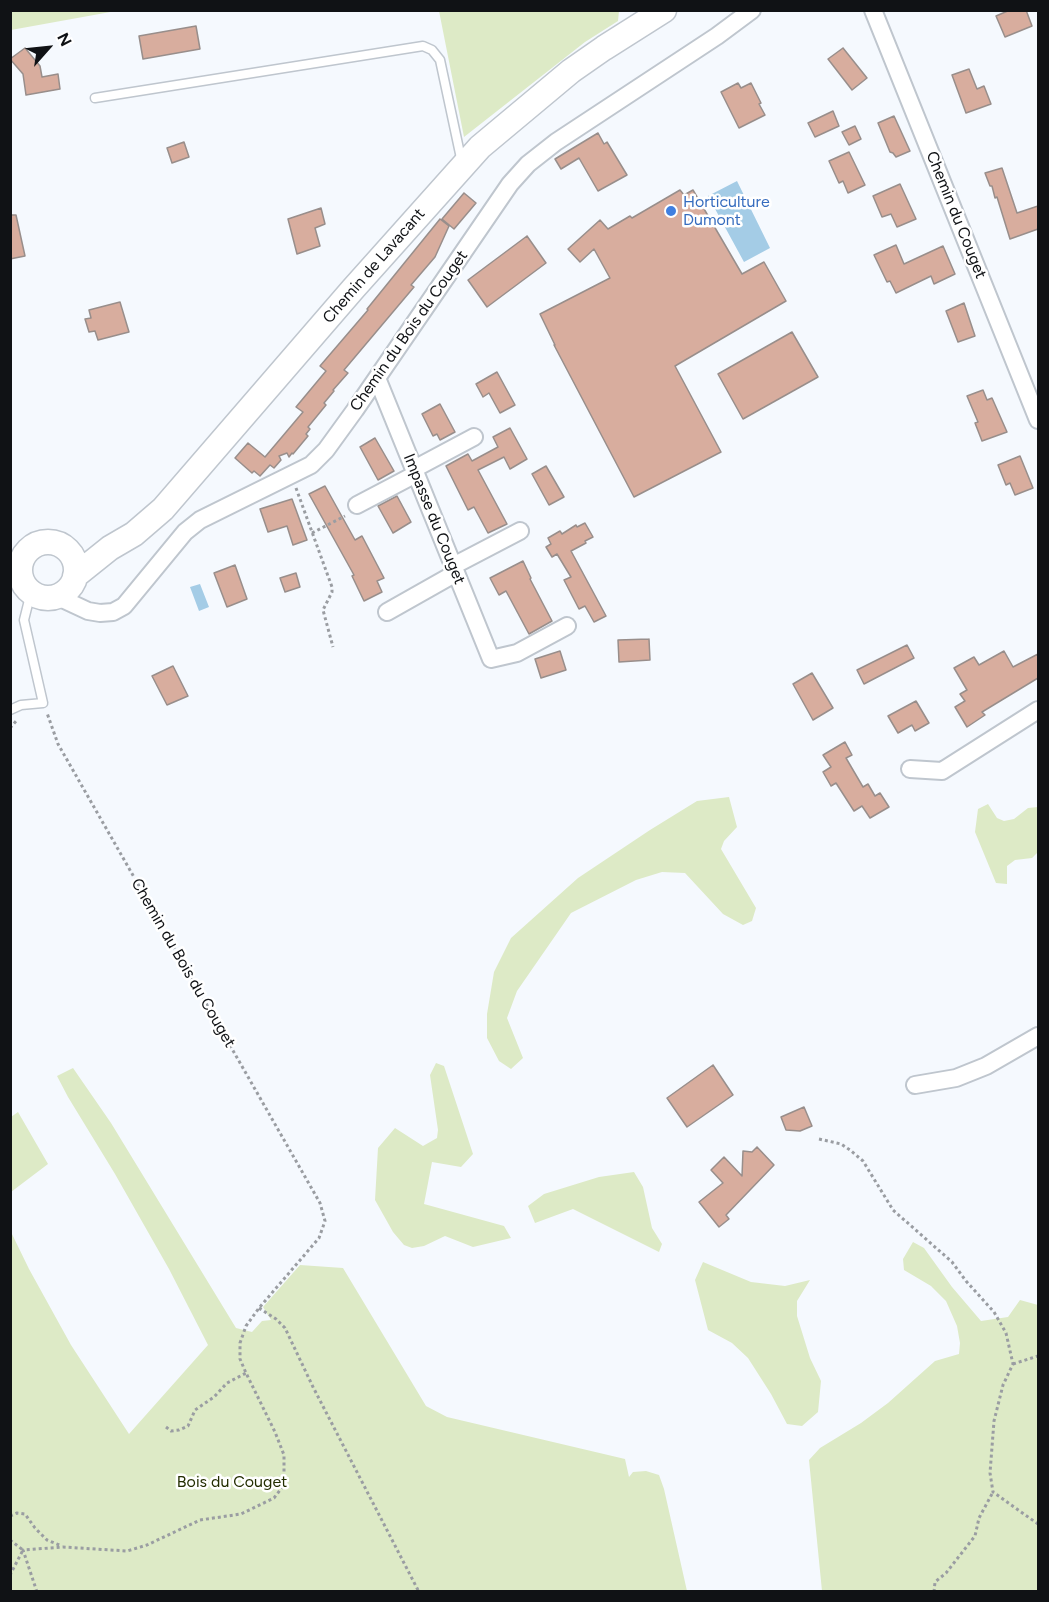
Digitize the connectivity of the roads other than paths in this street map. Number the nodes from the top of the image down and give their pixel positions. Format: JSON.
{"nodes":[{"id":1,"x":664,"y":10,"type":"edge"},
{"id":2,"x":752,"y":10,"type":"edge"},
{"id":3,"x":873,"y":10,"type":"edge"},
{"id":4,"x":95,"y":98,"type":"dead end"},
{"id":5,"x":463,"y":166,"type":"junction"},
{"id":6,"x":377,"y":378,"type":"junction"},
{"id":7,"x":1038,"y":420,"type":"edge"},
{"id":8,"x":474,"y":436,"type":"dead end"},
{"id":9,"x":415,"y":471,"type":"junction"},
{"id":10,"x":357,"y":505,"type":"road end"},
{"id":11,"x":520,"y":531,"type":"dead end"},
{"id":12,"x":111,"y":549,"type":"junction"},
{"id":13,"x":67,"y":550,"type":"junction"},
{"id":14,"x":20,"y":568,"type":"edge"},
{"id":15,"x":455,"y":570,"type":"junction"},
{"id":16,"x":75,"y":576,"type":"junction"},
{"id":17,"x":58,"y":597,"type":"junction"},
{"id":18,"x":387,"y":612,"type":"dead end"},
{"id":19,"x":567,"y":626,"type":"dead end"},
{"id":20,"x":10,"y":710,"type":"edge"},
{"id":21,"x":1038,"y":710,"type":"edge"},
{"id":22,"x":910,"y":769,"type":"dead end"},
{"id":23,"x":1038,"y":1036,"type":"edge"},
{"id":24,"x":915,"y":1085,"type":"dead end"}],
"edges":[{"from":1,"to":5,"type":"street","name":"Chemin de Lavacant"},
{"from":2,"to":6,"type":"street","name":"Chemin du Bois du Couget"},
{"from":3,"to":7,"type":"street","name":"Chemin du Couget"},
{"from":4,"to":5,"type":"lane"},
{"from":5,"to":12,"type":"street","name":"Chemin de Lavacant"},
{"from":6,"to":9,"type":"street","name":"Impasse du Couget"},
{"from":6,"to":17,"type":"street","name":"Chemin du Bois du Couget"},
{"from":8,"to":9,"type":"street"},
{"from":9,"to":10,"type":"street"},
{"from":9,"to":15,"type":"street","name":"Impasse du Couget"},
{"from":11,"to":15,"type":"street"},
{"from":12,"to":13,"type":"street"},
{"from":12,"to":16,"type":"street","name":"Chemin de Lavacant"},
{"from":13,"to":14,"type":"street"},
{"from":13,"to":16,"type":"street"},
{"from":14,"to":17,"type":"street"},
{"from":14,"to":20,"type":"lane"},
{"from":15,"to":18,"type":"street"},
{"from":15,"to":19,"type":"street","name":"Impasse du Couget"},
{"from":16,"to":17,"type":"street"},
{"from":21,"to":22,"type":"street"},
{"from":23,"to":24,"type":"street"}]}
